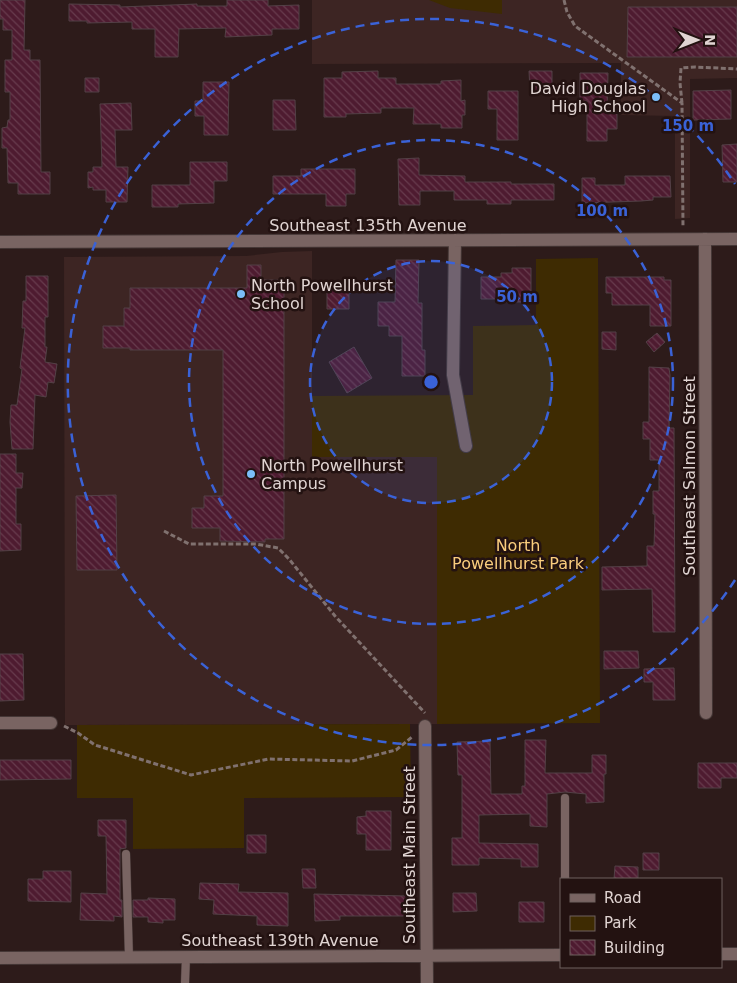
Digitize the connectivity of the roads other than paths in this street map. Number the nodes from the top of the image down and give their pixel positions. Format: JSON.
{"nodes":[{"id":1,"x":705,"y":239,"type":"junction"},
{"id":2,"x":737,"y":239,"type":"edge"},
{"id":3,"x":455,"y":240,"type":"junction"},
{"id":4,"x":0,"y":242,"type":"edge"},
{"id":5,"x":466,"y":446,"type":"dead end"},
{"id":6,"x":706,"y":713,"type":"dead end"},
{"id":7,"x":0,"y":723,"type":"edge"},
{"id":8,"x":51,"y":723,"type":"road end"},
{"id":9,"x":425,"y":726,"type":"road end"},
{"id":10,"x":565,"y":798,"type":"dead end"},
{"id":11,"x":126,"y":854,"type":"dead end"},
{"id":12,"x":565,"y":878,"type":"edge"},
{"id":13,"x":722,"y":954,"type":"edge"},
{"id":14,"x":737,"y":954,"type":"edge"},
{"id":15,"x":560,"y":955,"type":"edge"},
{"id":16,"x":427,"y":956,"type":"junction"},
{"id":17,"x":186,"y":957,"type":"junction"},
{"id":18,"x":0,"y":958,"type":"edge"},
{"id":19,"x":129,"y":958,"type":"junction"},
{"id":20,"x":184,"y":983,"type":"edge"},
{"id":21,"x":427,"y":983,"type":"edge"}],
"edges":[{"from":1,"to":2,"type":"street","name":"Southeast 135th Avenue"},
{"from":1,"to":3,"type":"street","name":"Southeast 135th Avenue"},
{"from":1,"to":6,"type":"street","name":"Southeast Salmon Street"},
{"from":3,"to":4,"type":"street","name":"Southeast 135th Avenue"},
{"from":3,"to":5,"type":"street"},
{"from":7,"to":8,"type":"street"},
{"from":9,"to":16,"type":"street","name":"Southeast Main Street"},
{"from":10,"to":12,"type":"lane"},
{"from":11,"to":19,"type":"lane"},
{"from":13,"to":14,"type":"street"},
{"from":15,"to":16,"type":"street","name":"Southeast 139th Avenue"},
{"from":16,"to":17,"type":"street","name":"Southeast 139th Avenue"},
{"from":16,"to":21,"type":"street","name":"Southeast Main Street"},
{"from":17,"to":19,"type":"street","name":"Southeast 139th Avenue"},
{"from":17,"to":20,"type":"lane"},
{"from":18,"to":19,"type":"street","name":"Southeast 139th Avenue"}]}
